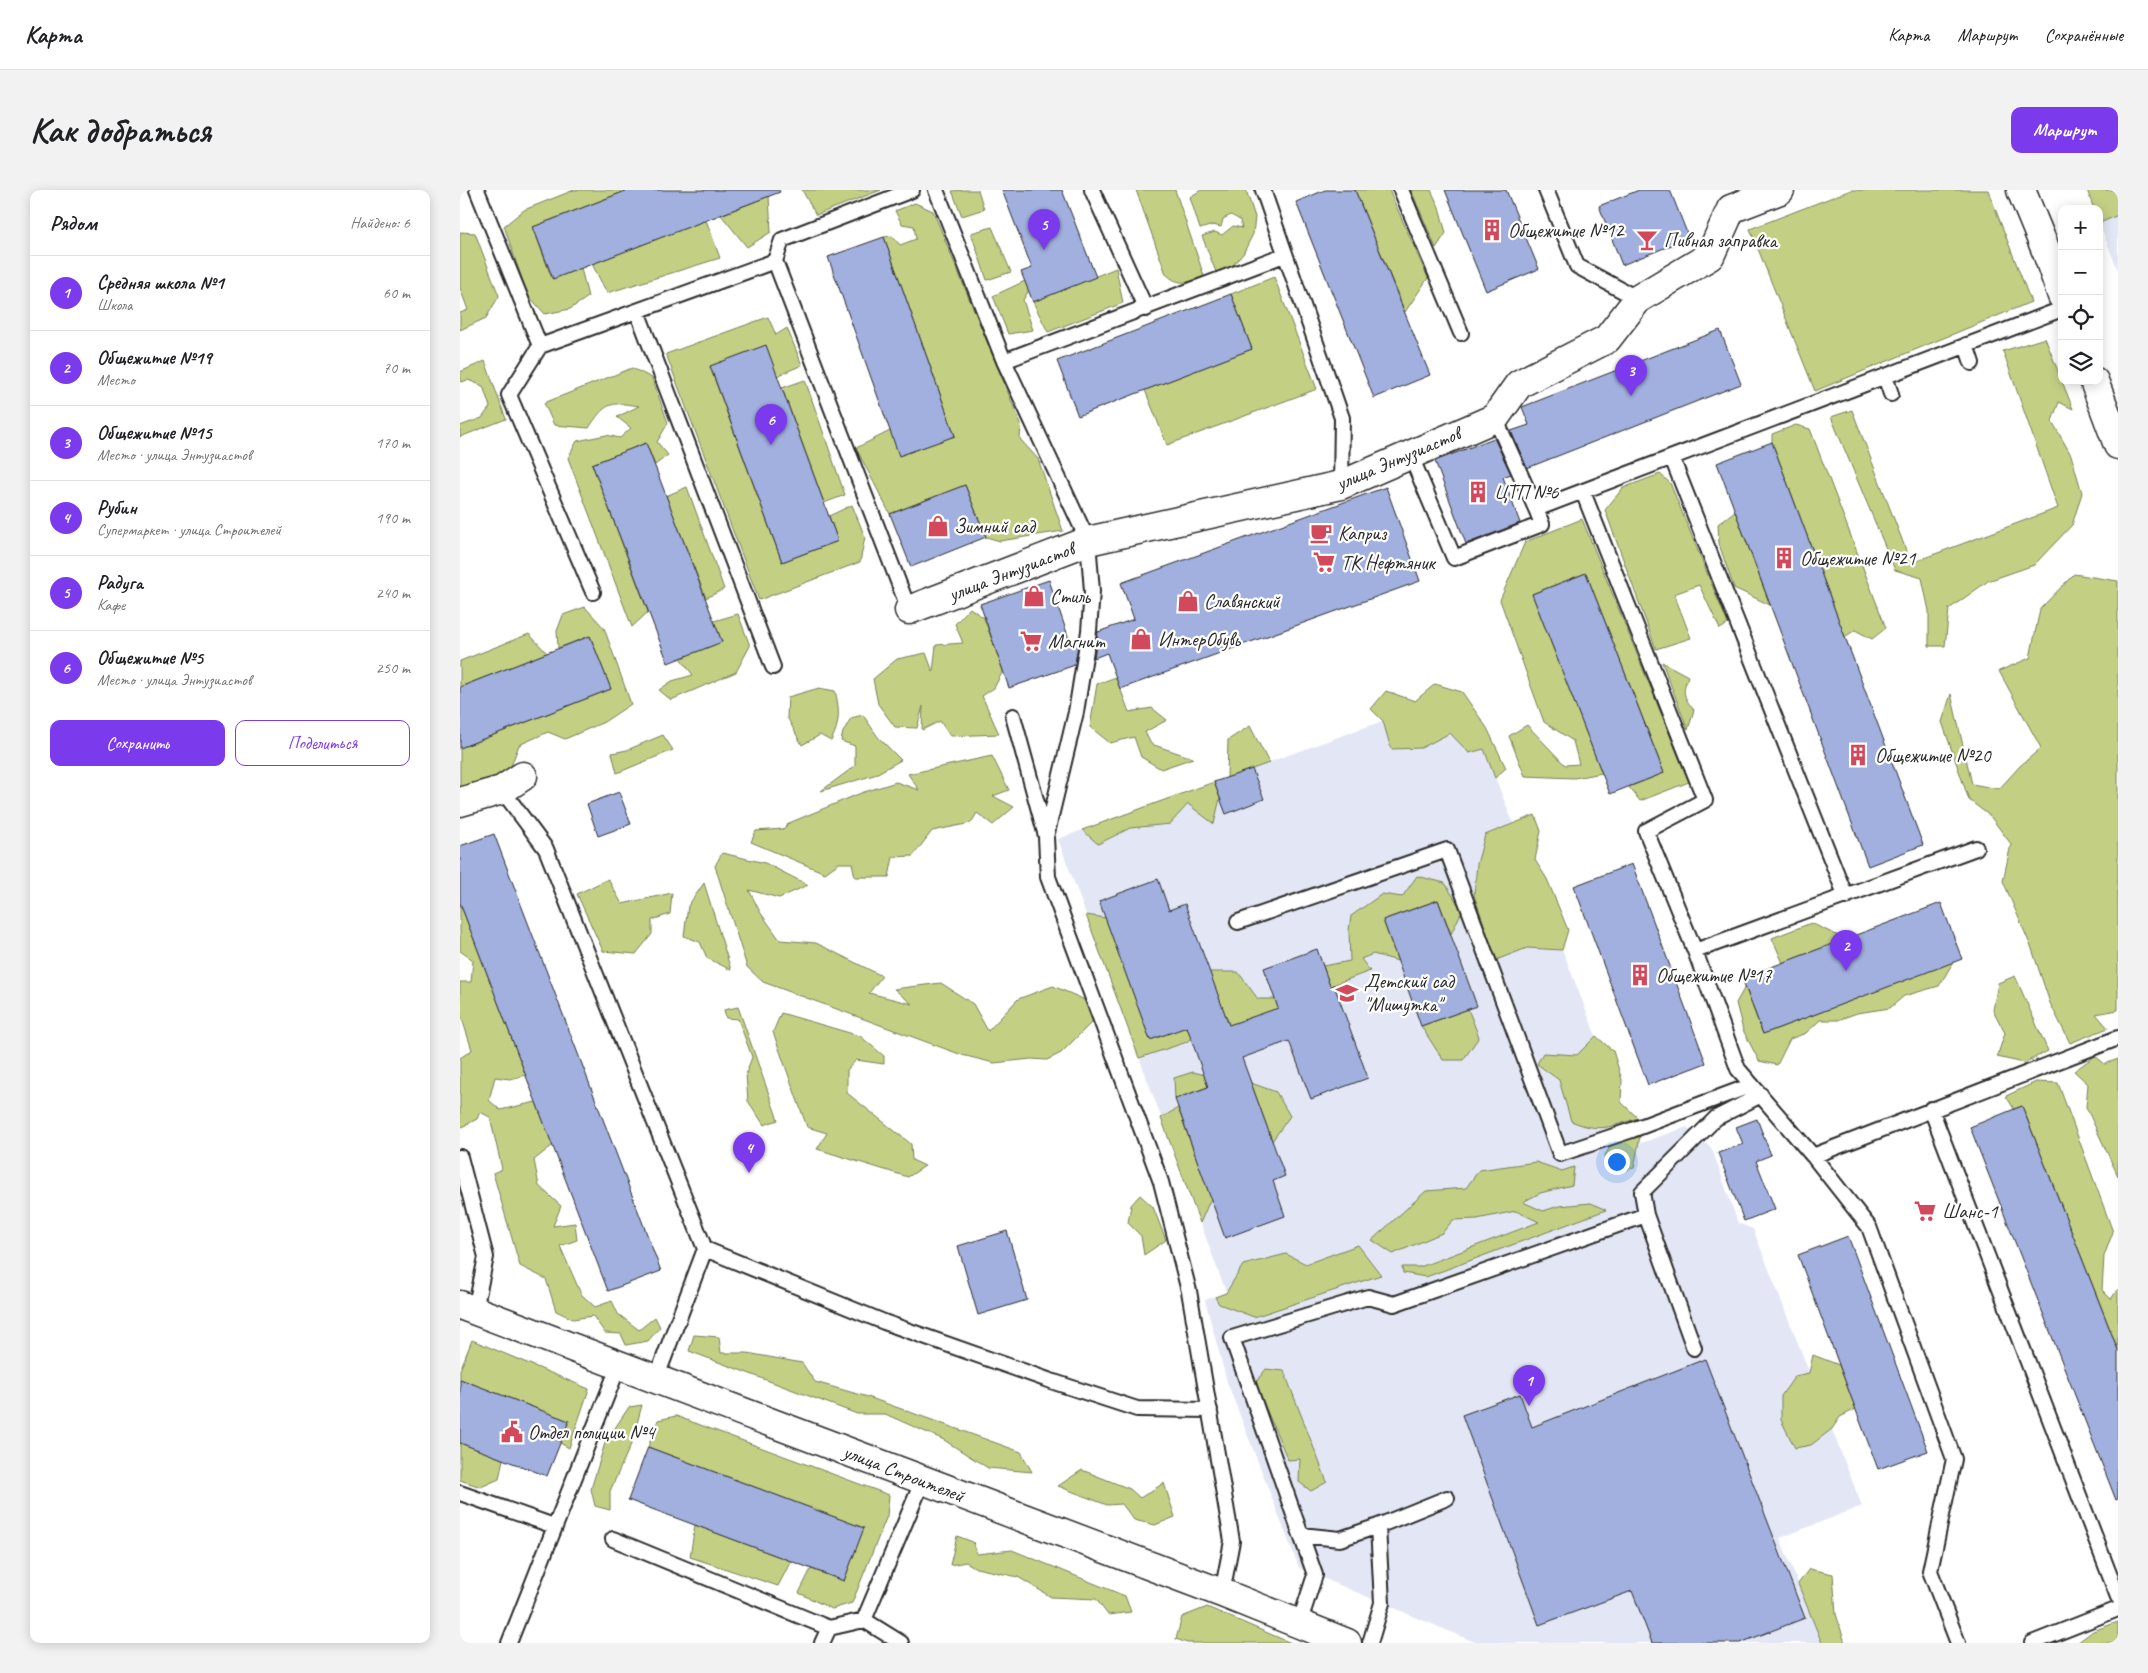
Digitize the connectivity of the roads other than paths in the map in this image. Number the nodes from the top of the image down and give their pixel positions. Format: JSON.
{"nodes":[{"id":1,"x":477,"y":190,"type":"edge"},
{"id":2,"x":912,"y":190,"type":"edge"},
{"id":3,"x":936,"y":190,"type":"edge"},
{"id":4,"x":1092,"y":190,"type":"edge"},
{"id":5,"x":1263,"y":190,"type":"edge"},
{"id":6,"x":1401,"y":190,"type":"edge"},
{"id":7,"x":1546,"y":190,"type":"edge"},
{"id":8,"x":1780,"y":190,"type":"edge"},
{"id":9,"x":2021,"y":190,"type":"edge"},
{"id":10,"x":1284,"y":255,"type":"junction"},
{"id":11,"x":775,"y":261,"type":"junction"},
{"id":12,"x":2062,"y":295,"type":"edge"},
{"id":13,"x":1638,"y":299,"type":"junction"},
{"id":14,"x":1146,"y":309,"type":"junction"},
{"id":15,"x":637,"y":310,"type":"junction"},
{"id":16,"x":2058,"y":310,"type":"edge"},
{"id":17,"x":1461,"y":333,"type":"dead end"},
{"id":18,"x":1966,"y":345,"type":"junction"},
{"id":19,"x":540,"y":346,"type":"junction"},
{"id":20,"x":1004,"y":362,"type":"junction"},
{"id":21,"x":1972,"y":363,"type":"dead end"},
{"id":22,"x":1885,"y":376,"type":"junction"},
{"id":23,"x":2096,"y":385,"type":"edge"},
{"id":24,"x":1891,"y":394,"type":"dead end"},
{"id":25,"x":1496,"y":418,"type":"junction"},
{"id":26,"x":2113,"y":418,"type":"edge"},
{"id":27,"x":2118,"y":445,"type":"edge"},
{"id":28,"x":1410,"y":454,"type":"junction"},
{"id":29,"x":1672,"y":458,"type":"junction"},
{"id":30,"x":1341,"y":485,"type":"junction"},
{"id":31,"x":1582,"y":492,"type":"junction"},
{"id":32,"x":1536,"y":509,"type":"junction"},
{"id":33,"x":1088,"y":541,"type":"junction"},
{"id":34,"x":593,"y":592,"type":"dead end"},
{"id":35,"x":909,"y":610,"type":"joint"},
{"id":36,"x":773,"y":666,"type":"dead end"},
{"id":37,"x":1012,"y":716,"type":"dead end"},
{"id":38,"x":512,"y":783,"type":"joint"},
{"id":39,"x":460,"y":802,"type":"edge"},
{"id":40,"x":1046,"y":837,"type":"junction"},
{"id":41,"x":1976,"y":848,"type":"dead end"},
{"id":42,"x":1846,"y":898,"type":"junction"},
{"id":43,"x":1238,"y":922,"type":"dead end"},
{"id":44,"x":1696,"y":951,"type":"junction"},
{"id":45,"x":2118,"y":1038,"type":"edge"},
{"id":46,"x":1756,"y":1090,"type":"junction"},
{"id":47,"x":1932,"y":1110,"type":"junction"},
{"id":48,"x":1812,"y":1156,"type":"junction"},
{"id":49,"x":460,"y":1157,"type":"edge"},
{"id":50,"x":1646,"y":1215,"type":"junction"},
{"id":51,"x":705,"y":1249,"type":"junction"},
{"id":52,"x":468,"y":1308,"type":"edge"},
{"id":53,"x":1694,"y":1348,"type":"dead end"},
{"id":54,"x":619,"y":1365,"type":"junction"},
{"id":55,"x":656,"y":1379,"type":"junction"},
{"id":56,"x":1210,"y":1410,"type":"junction"},
{"id":57,"x":923,"y":1480,"type":"junction"},
{"id":58,"x":460,"y":1493,"type":"edge"},
{"id":59,"x":1447,"y":1498,"type":"dead end"},
{"id":60,"x":554,"y":1526,"type":"junction"},
{"id":61,"x":1378,"y":1526,"type":"junction"},
{"id":62,"x":1301,"y":1535,"type":"junction"},
{"id":63,"x":613,"y":1539,"type":"dead end"},
{"id":64,"x":1222,"y":1593,"type":"junction"},
{"id":65,"x":2118,"y":1597,"type":"edge"},
{"id":66,"x":2118,"y":1609,"type":"edge"},
{"id":67,"x":864,"y":1620,"type":"junction"},
{"id":68,"x":1299,"y":1624,"type":"junction"},
{"id":69,"x":829,"y":1628,"type":"junction"},
{"id":70,"x":509,"y":1643,"type":"edge"},
{"id":71,"x":822,"y":1643,"type":"edge"},
{"id":72,"x":901,"y":1643,"type":"edge"},
{"id":73,"x":1347,"y":1643,"type":"edge"},
{"id":74,"x":1370,"y":1643,"type":"edge"},
{"id":75,"x":1958,"y":1643,"type":"edge"},
{"id":76,"x":2032,"y":1643,"type":"edge"}],
"edges":[{"from":1,"to":19,"type":"lane"},
{"from":2,"to":11,"type":"lane"},
{"from":3,"to":20,"type":"lane"},
{"from":4,"to":14,"type":"lane"},
{"from":5,"to":10,"type":"lane"},
{"from":6,"to":17,"type":"lane"},
{"from":7,"to":13,"type":"lane"},
{"from":8,"to":13,"type":"street"},
{"from":9,"to":12,"type":"street"},
{"from":10,"to":14,"type":"lane"},
{"from":10,"to":30,"type":"lane"},
{"from":11,"to":15,"type":"lane"},
{"from":11,"to":35,"type":"lane"},
{"from":13,"to":25,"type":"street"},
{"from":14,"to":20,"type":"lane"},
{"from":15,"to":19,"type":"lane"},
{"from":15,"to":36,"type":"lane"},
{"from":16,"to":18,"type":"lane"},
{"from":18,"to":21,"type":"lane"},
{"from":18,"to":22,"type":"lane"},
{"from":19,"to":34,"type":"lane"},
{"from":20,"to":33,"type":"lane"},
{"from":22,"to":24,"type":"lane"},
{"from":22,"to":29,"type":"lane"},
{"from":23,"to":26,"type":"street"},
{"from":25,"to":28,"type":"street","name":"улица Энтузиастов"},
{"from":25,"to":32,"type":"lane"},
{"from":26,"to":27,"type":"street"},
{"from":28,"to":30,"type":"street","name":"улица Энтузиастов"},
{"from":28,"to":32,"type":"lane"},
{"from":29,"to":31,"type":"lane"},
{"from":29,"to":42,"type":"lane"},
{"from":30,"to":33,"type":"street","name":"улица Энтузиастов"},
{"from":31,"to":32,"type":"lane"},
{"from":31,"to":44,"type":"lane"},
{"from":33,"to":35,"type":"street","name":"улица Энтузиастов"},
{"from":33,"to":40,"type":"lane"},
{"from":37,"to":40,"type":"lane"},
{"from":38,"to":39,"type":"street"},
{"from":38,"to":51,"type":"lane"},
{"from":40,"to":56,"type":"lane"},
{"from":41,"to":42,"type":"lane"},
{"from":42,"to":44,"type":"lane"},
{"from":43,"to":46,"type":"lane"},
{"from":44,"to":46,"type":"lane"},
{"from":45,"to":47,"type":"lane"},
{"from":46,"to":48,"type":"lane"},
{"from":46,"to":50,"type":"lane"},
{"from":47,"to":48,"type":"lane"},
{"from":47,"to":65,"type":"lane"},
{"from":48,"to":75,"type":"lane"},
{"from":49,"to":52,"type":"lane"},
{"from":50,"to":53,"type":"lane"},
{"from":50,"to":62,"type":"lane"},
{"from":51,"to":55,"type":"lane"},
{"from":51,"to":56,"type":"lane"},
{"from":52,"to":54,"type":"street","name":"улица Строителей"},
{"from":54,"to":55,"type":"street","name":"улица Строителей"},
{"from":54,"to":60,"type":"lane"},
{"from":55,"to":57,"type":"street","name":"улица Строителей"},
{"from":56,"to":64,"type":"lane"},
{"from":57,"to":64,"type":"street","name":"улица Строителей"},
{"from":57,"to":67,"type":"lane"},
{"from":58,"to":60,"type":"lane"},
{"from":59,"to":61,"type":"lane"},
{"from":60,"to":70,"type":"lane"},
{"from":61,"to":62,"type":"lane"},
{"from":61,"to":74,"type":"lane"},
{"from":62,"to":68,"type":"lane"},
{"from":63,"to":69,"type":"lane"},
{"from":64,"to":68,"type":"street","name":"улица Строителей"},
{"from":66,"to":76,"type":"lane"},
{"from":67,"to":69,"type":"lane"},
{"from":67,"to":72,"type":"lane"},
{"from":68,"to":73,"type":"street","name":"улица Строителей"},
{"from":69,"to":71,"type":"lane"}]}
